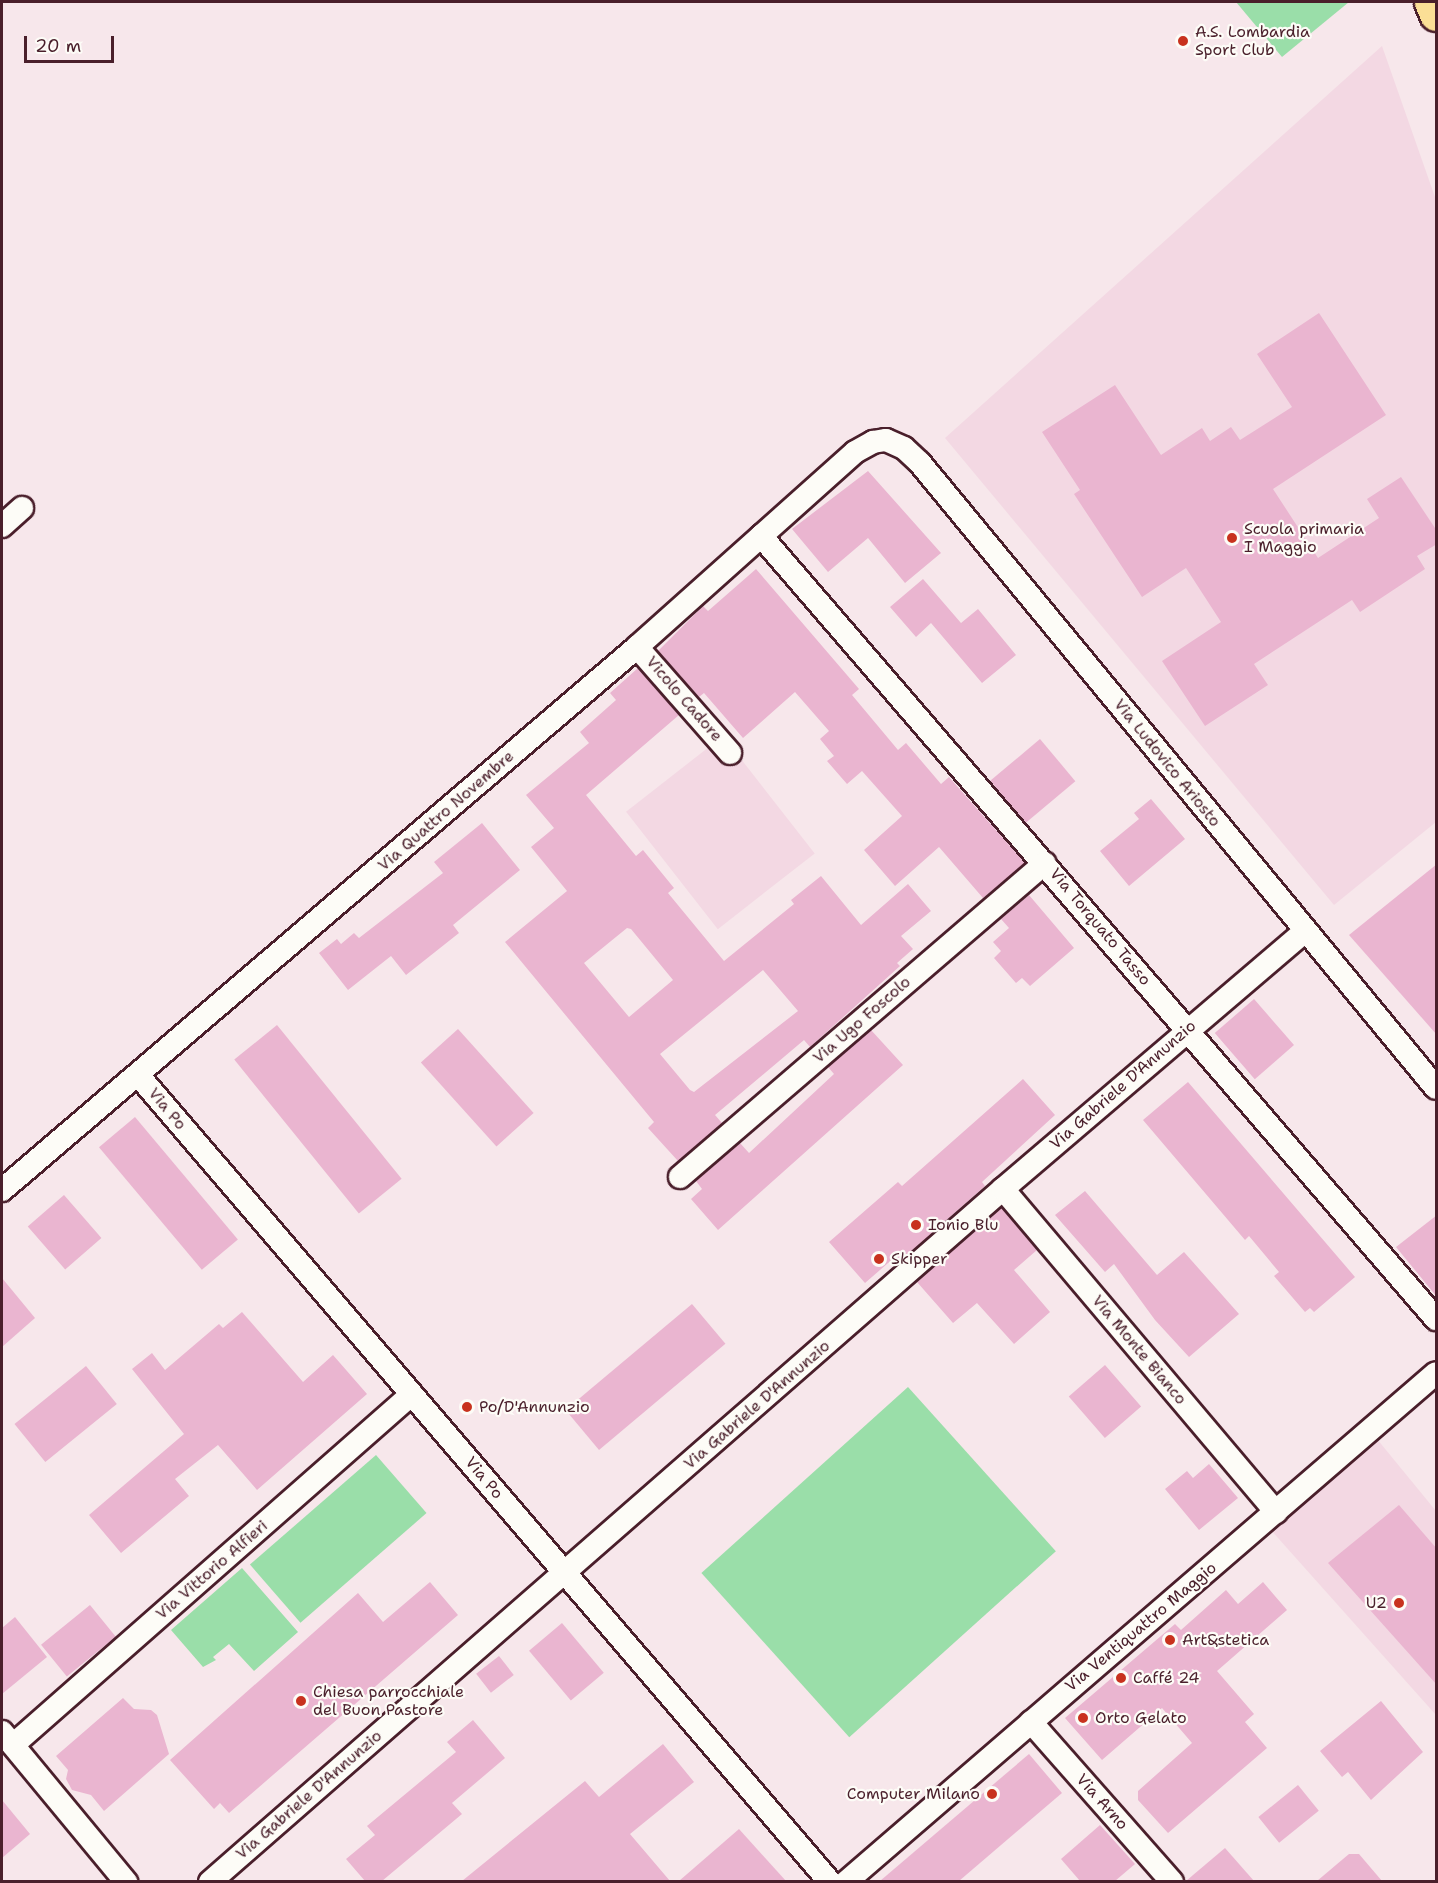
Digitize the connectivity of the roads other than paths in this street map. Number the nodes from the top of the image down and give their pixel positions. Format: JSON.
{"nodes":[{"id":1,"x":1431,"y":2,"type":"edge"},
{"id":2,"x":1437,"y":14,"type":"edge"},
{"id":3,"x":893,"y":441,"type":"joint"},
{"id":4,"x":22,"y":508,"type":"dead end"},
{"id":5,"x":2,"y":526,"type":"edge"},
{"id":6,"x":761,"y":536,"type":"junction"},
{"id":7,"x":637,"y":647,"type":"junction"},
{"id":8,"x":730,"y":753,"type":"dead end"},
{"id":9,"x":1045,"y":863,"type":"junction"},
{"id":10,"x":1305,"y":930,"type":"junction"},
{"id":11,"x":1187,"y":1030,"type":"junction"},
{"id":12,"x":138,"y":1075,"type":"junction"},
{"id":13,"x":1437,"y":1088,"type":"edge"},
{"id":14,"x":680,"y":1177,"type":"dead end"},
{"id":15,"x":1003,"y":1189,"type":"junction"},
{"id":16,"x":2,"y":1190,"type":"edge"},
{"id":17,"x":1437,"y":1319,"type":"edge"},
{"id":18,"x":1437,"y":1373,"type":"edge"},
{"id":19,"x":412,"y":1394,"type":"junction"},
{"id":20,"x":1276,"y":1512,"type":"junction"},
{"id":21,"x":565,"y":1573,"type":"junction"},
{"id":22,"x":1031,"y":1722,"type":"junction"},
{"id":23,"x":7,"y":1738,"type":"edge"},
{"id":24,"x":126,"y":1881,"type":"edge"},
{"id":25,"x":210,"y":1881,"type":"edge"},
{"id":26,"x":830,"y":1881,"type":"edge"},
{"id":27,"x":846,"y":1881,"type":"edge"},
{"id":28,"x":1172,"y":1881,"type":"edge"}],
"edges":[{"from":1,"to":2,"type":"highway"},
{"from":3,"to":6,"type":"street","name":"Via Quattro Novembre"},
{"from":3,"to":10,"type":"street","name":"Via Ludovico Ariosto"},
{"from":4,"to":5,"type":"street"},
{"from":6,"to":7,"type":"street","name":"Via Quattro Novembre"},
{"from":6,"to":9,"type":"street","name":"Via Torquato Tasso"},
{"from":7,"to":8,"type":"street","name":"Vicolo Cadore"},
{"from":7,"to":12,"type":"street","name":"Via Quattro Novembre"},
{"from":9,"to":11,"type":"street","name":"Via Torquato Tasso"},
{"from":9,"to":14,"type":"street","name":"Via Ugo Foscolo"},
{"from":10,"to":11,"type":"street","name":"Via Gabriele D'Annunzio"},
{"from":10,"to":13,"type":"street","name":"Via Ludovico Ariosto"},
{"from":11,"to":15,"type":"street","name":"Via Gabriele D'Annunzio"},
{"from":11,"to":17,"type":"street","name":"Via Torquato Tasso"},
{"from":12,"to":16,"type":"street","name":"Via Quattro Novembre"},
{"from":12,"to":19,"type":"street","name":"Via Po"},
{"from":15,"to":20,"type":"street","name":"Via Monte Bianco"},
{"from":15,"to":21,"type":"street","name":"Via Gabriele D'Annunzio"},
{"from":18,"to":20,"type":"street","name":"Via Ventiquattro Maggio"},
{"from":19,"to":21,"type":"street","name":"Via Po"},
{"from":19,"to":23,"type":"street","name":"Via Vittorio Alfieri"},
{"from":20,"to":22,"type":"street","name":"Via Ventiquattro Maggio"},
{"from":21,"to":25,"type":"street","name":"Via Gabriele D'Annunzio"},
{"from":21,"to":26,"type":"street","name":"Via Po"},
{"from":22,"to":27,"type":"street","name":"Via Ventiquattro Maggio"},
{"from":22,"to":28,"type":"street","name":"Via Arno"},
{"from":23,"to":24,"type":"street"}]}
